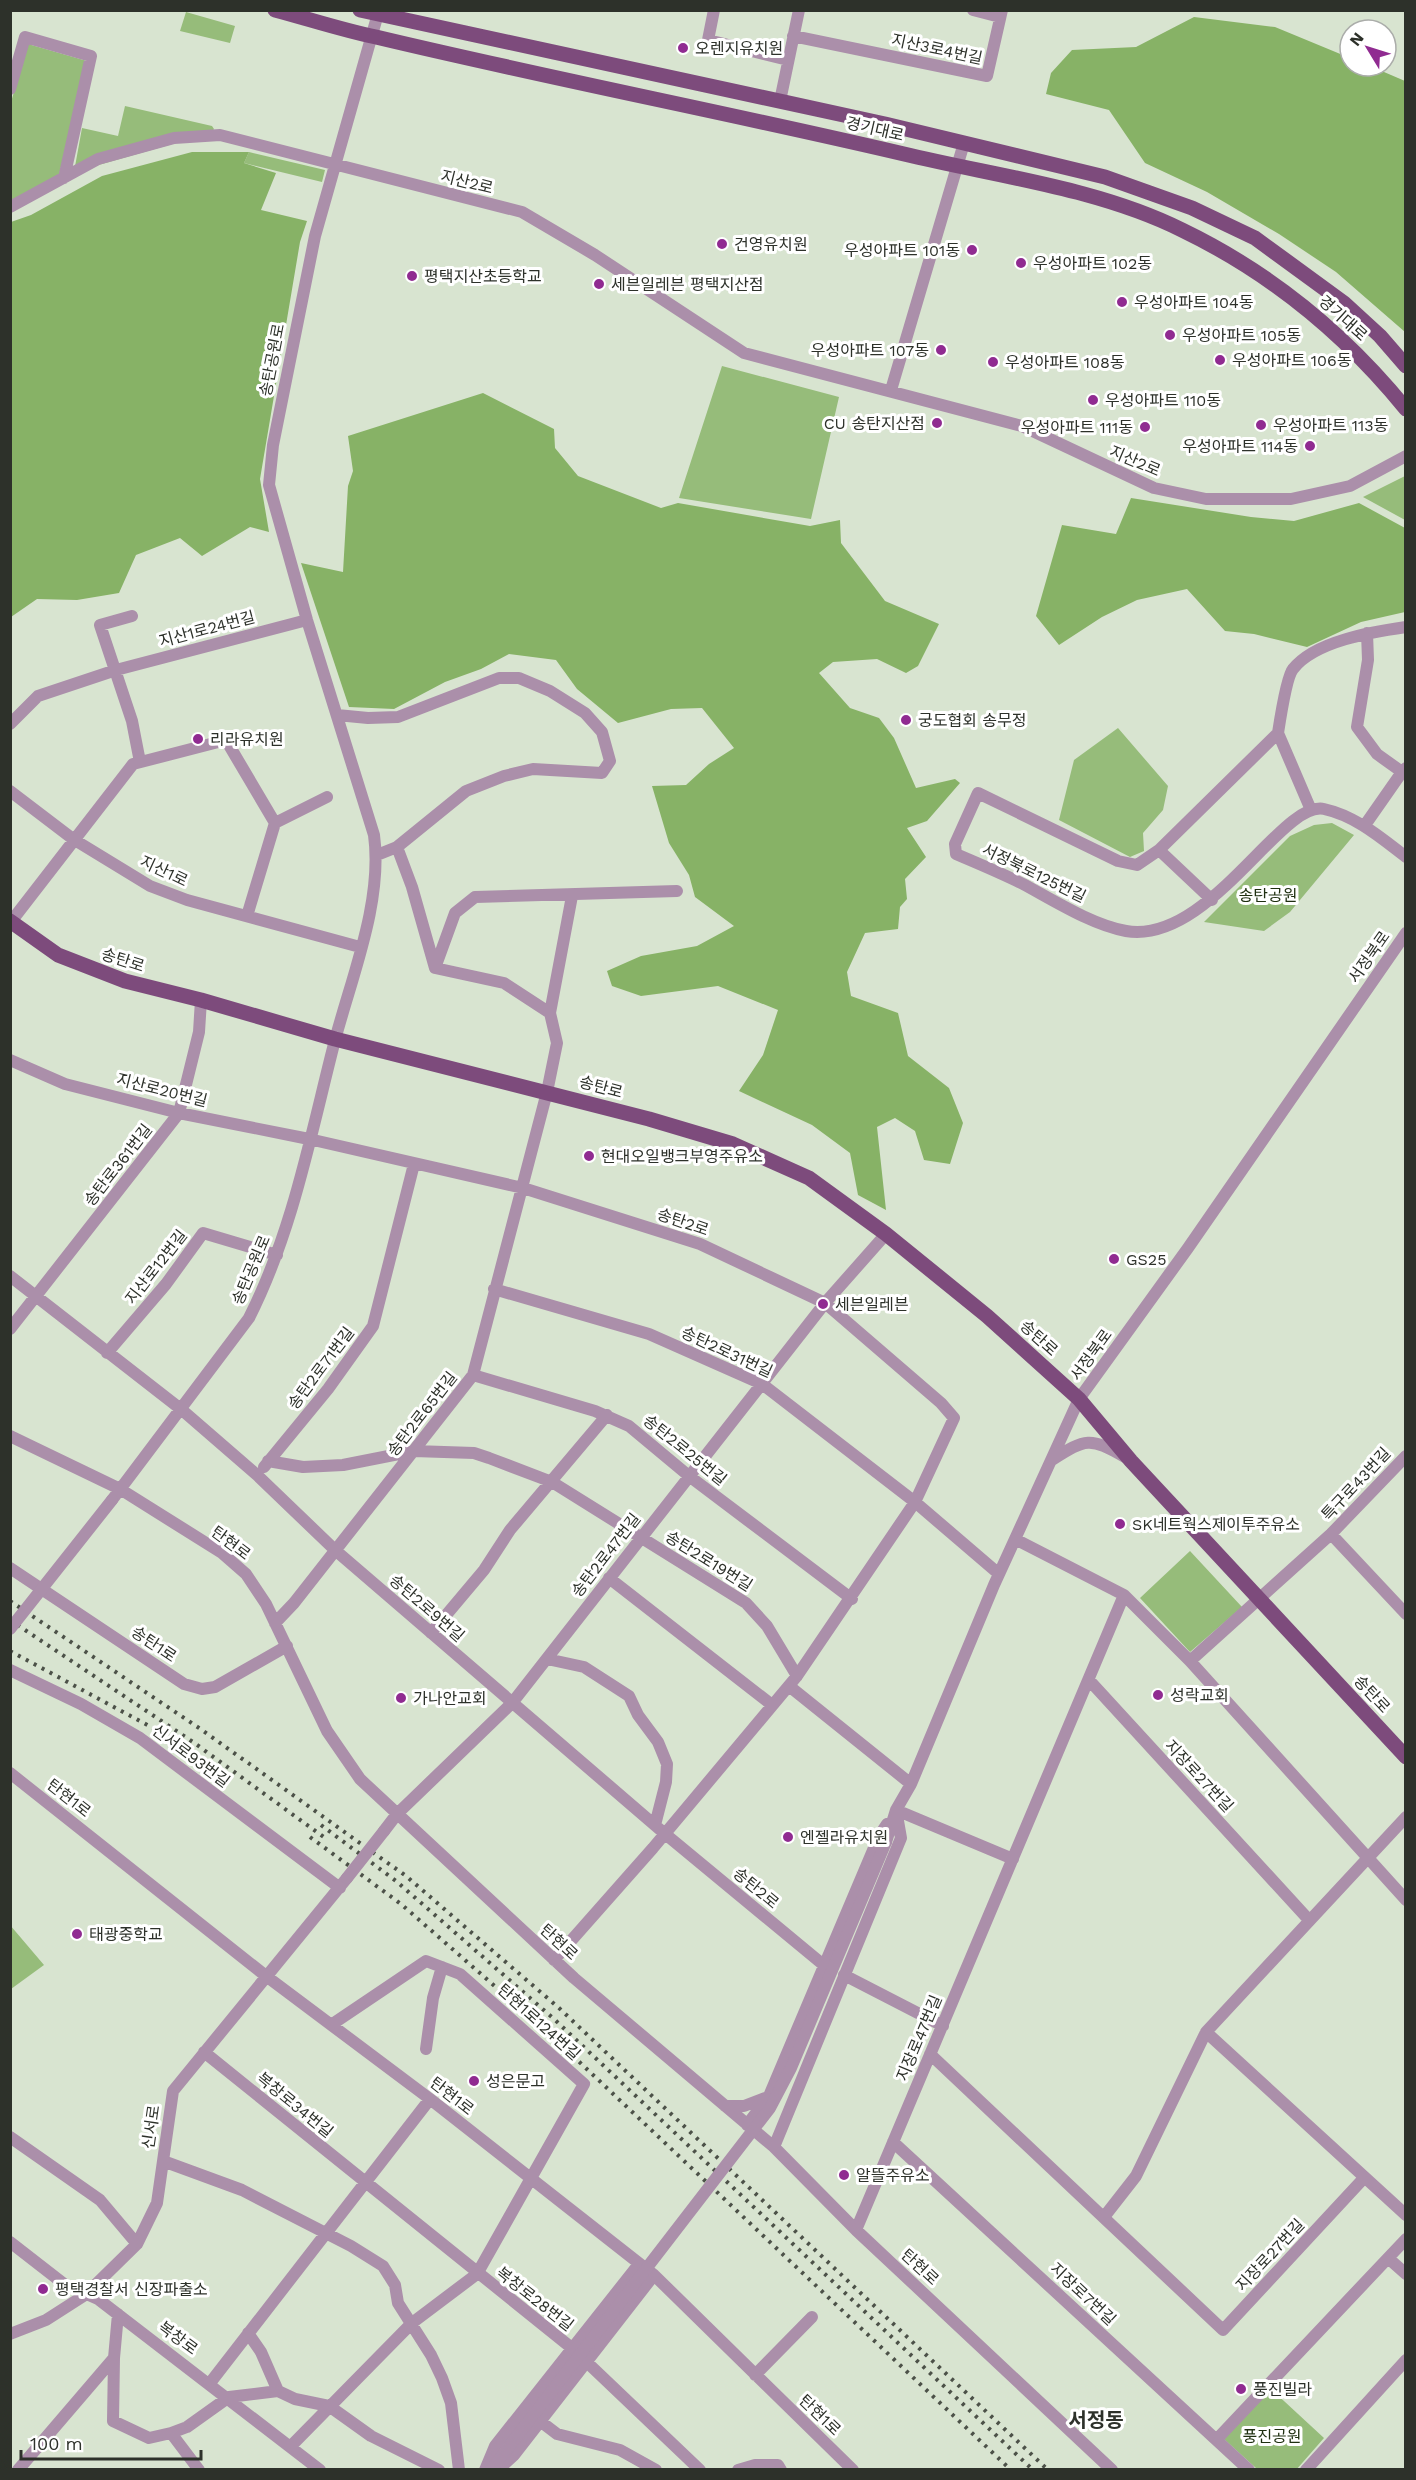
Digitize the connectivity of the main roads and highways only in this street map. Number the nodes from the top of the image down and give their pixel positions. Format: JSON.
{"nodes":[{"id":1,"x":275,"y":10,"type":"edge"},
{"id":2,"x":360,"y":10,"type":"edge"},
{"id":3,"x":378,"y":13,"type":"edge"},
{"id":4,"x":1406,"y":366,"type":"edge"},
{"id":5,"x":1406,"y":409,"type":"edge"},
{"id":6,"x":11,"y":922,"type":"edge"},
{"id":7,"x":1406,"y":1757,"type":"edge"}],
"edges":[{"from":1,"to":5,"type":"main road","name":"경기대로"},
{"from":2,"to":3,"type":"main road","name":"경기대로"},
{"from":3,"to":4,"type":"main road","name":"경기대로"},
{"from":6,"to":7,"type":"main road","name":"송탄로"}]}
